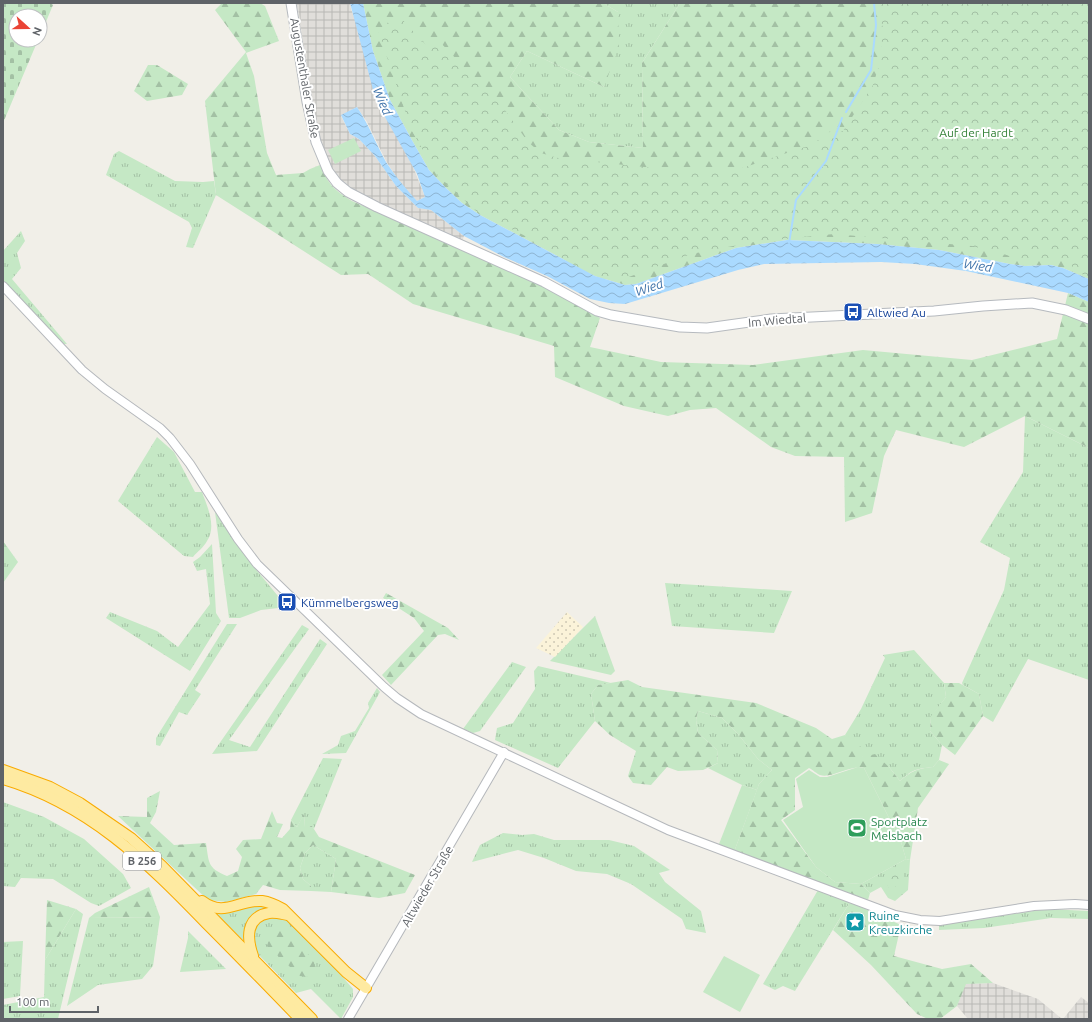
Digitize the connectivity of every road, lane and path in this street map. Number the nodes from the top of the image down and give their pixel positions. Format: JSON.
{"nodes":[{"id":1,"x":290,"y":3,"type":"edge"},
{"id":2,"x":477,"y":252,"type":"joint"},
{"id":3,"x":3,"y":286,"type":"edge"},
{"id":4,"x":1089,"y":319,"type":"edge"},
{"id":5,"x":504,"y":752,"type":"junction"},
{"id":6,"x":3,"y":770,"type":"edge"},
{"id":7,"x":3,"y":778,"type":"edge"},
{"id":8,"x":178,"y":882,"type":"junction"},
{"id":9,"x":1089,"y":905,"type":"edge"},
{"id":10,"x":288,"y":915,"type":"junction"},
{"id":11,"x":254,"y":960,"type":"junction"},
{"id":12,"x":366,"y":988,"type":"junction"},
{"id":13,"x":300,"y":1019,"type":"edge"},
{"id":14,"x":312,"y":1019,"type":"edge"},
{"id":15,"x":348,"y":1019,"type":"edge"}],
"edges":[{"from":1,"to":2,"type":"main road","name":"Augustenthaler Straße"},
{"from":2,"to":4,"type":"main road","name":"Im Wiedtal"},
{"from":3,"to":5,"type":"street"},
{"from":5,"to":9,"type":"street"},
{"from":5,"to":12,"type":"street","name":"Altwieder Straße"},
{"from":6,"to":8,"type":"highway","number":"B 256"},
{"from":7,"to":13,"type":"highway","number":"B 256"},
{"from":8,"to":10,"type":"highway","number":"B 256"},
{"from":8,"to":11,"type":"highway","number":"B 256"},
{"from":10,"to":11,"type":"highway","number":"B 256"},
{"from":10,"to":12,"type":"highway"},
{"from":11,"to":14,"type":"highway","number":"B 256"},
{"from":12,"to":15,"type":"street","name":"Altwieder Straße"}]}
